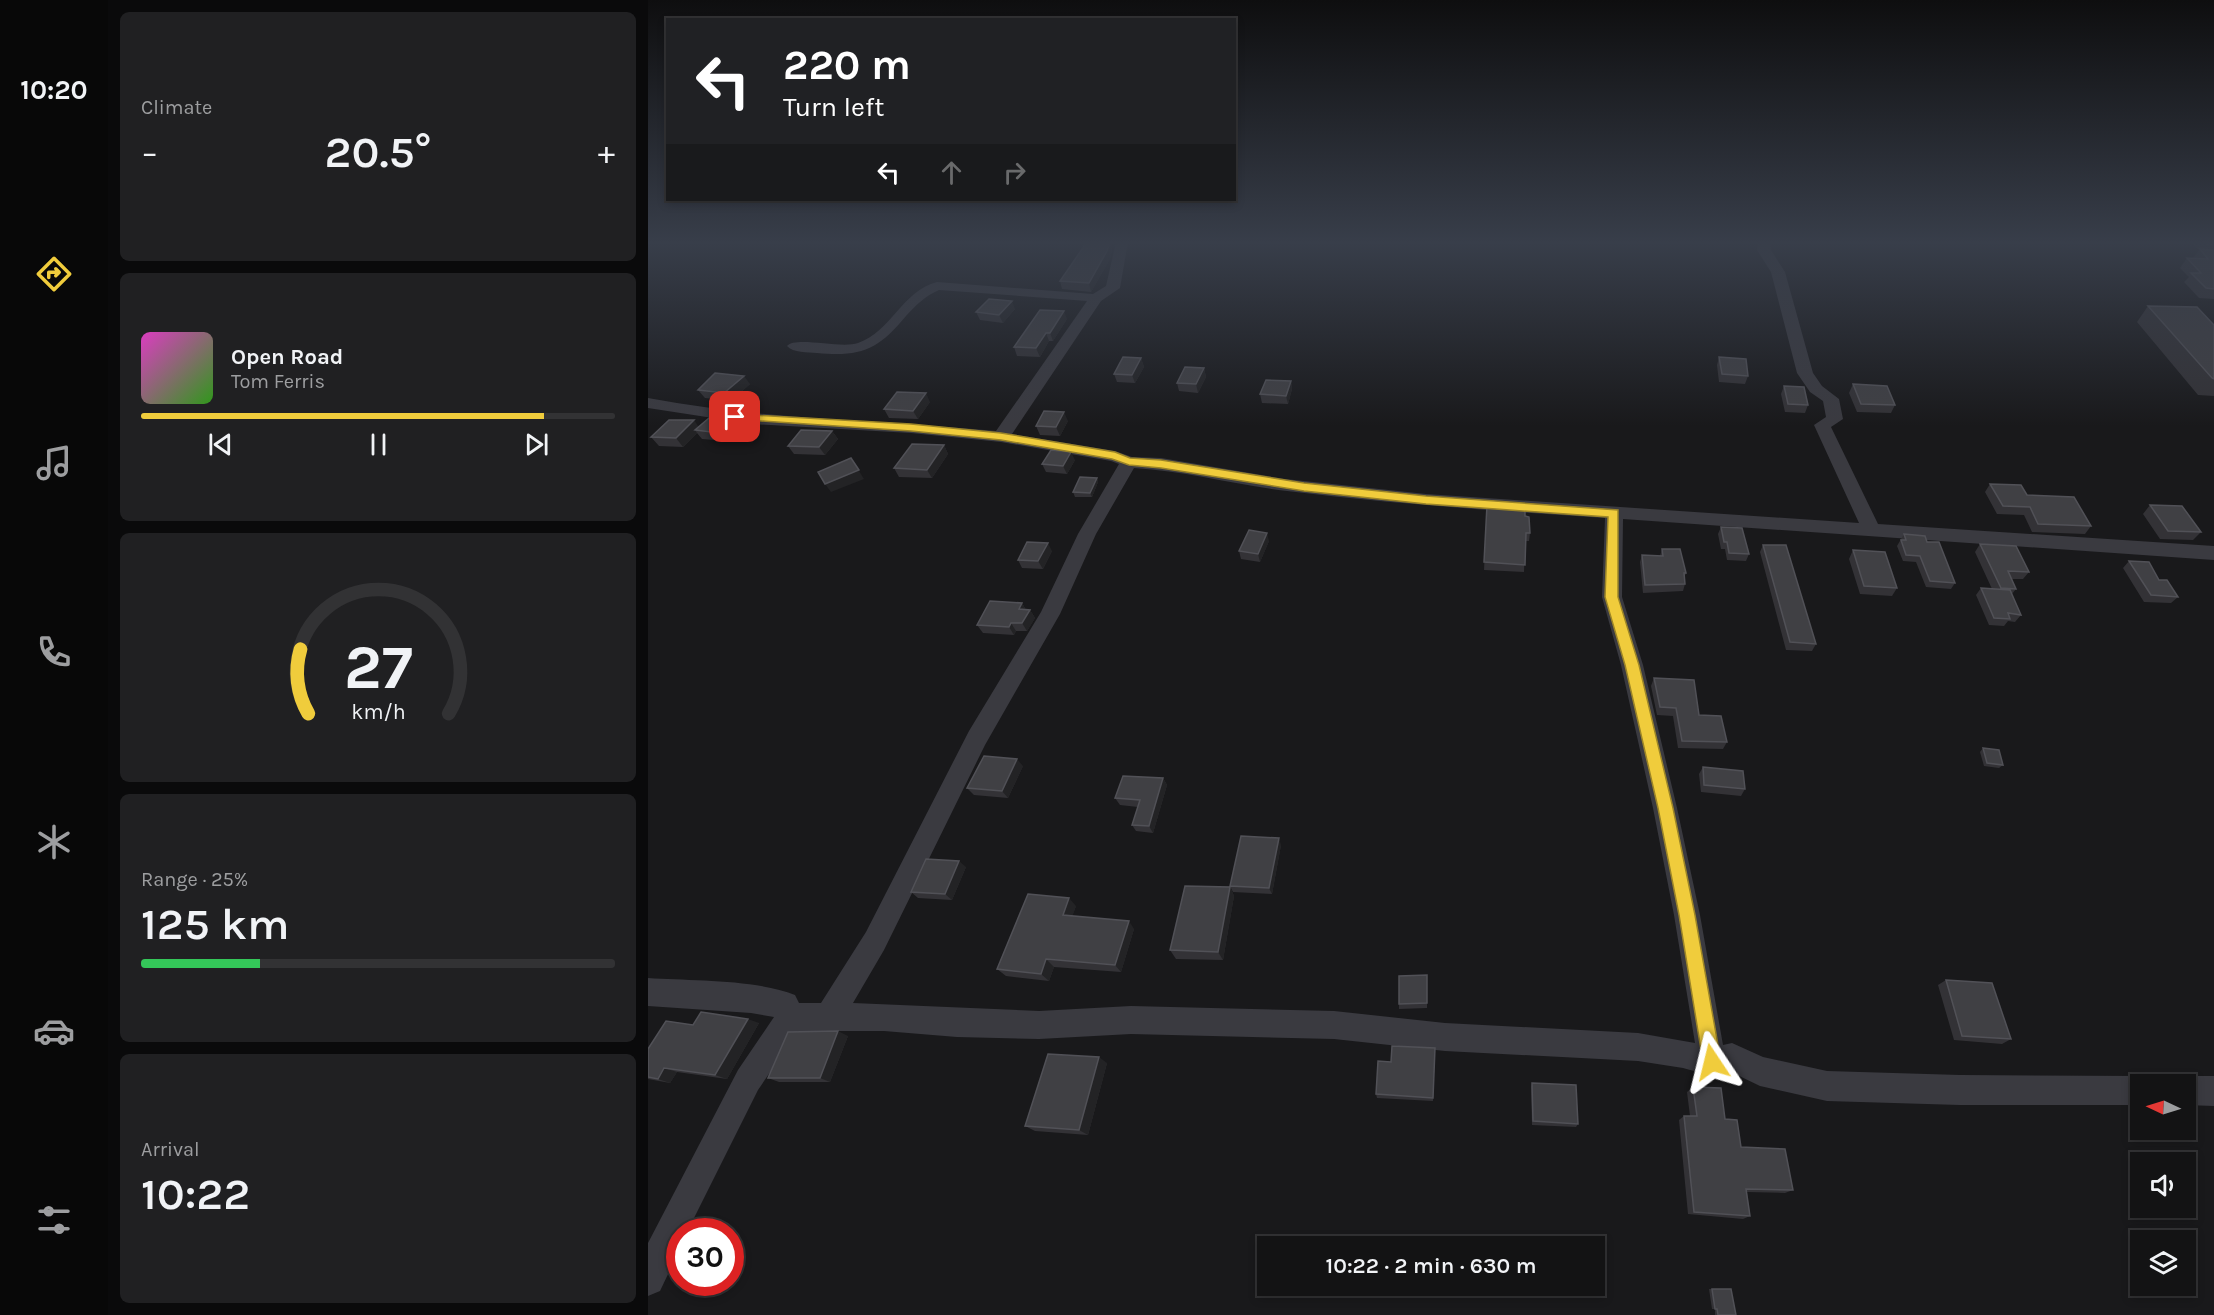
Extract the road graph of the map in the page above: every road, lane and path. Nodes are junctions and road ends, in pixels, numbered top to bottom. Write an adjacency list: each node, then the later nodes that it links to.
1 (911, 303): 4 (street)
2 (1092, 303): 6 (street)
3 (1787, 303): 9 (street)
4 (794, 346)
5 (648, 403): 6 (street)
6 (1001, 437): 7 (street)
7 (1129, 462): 8 (street); 13 (street)
8 (1614, 513): 9 (street); 14 (street)
9 (1872, 531): 10 (street)
10 (2214, 553)
11 (648, 992): 12 (street)
12 (791, 1017): 13 (street); 18 (street)
13 (829, 1017): 14 (street)
14 (1712, 1062): 15 (street)
15 (2130, 1091)
16 (2196, 1091): 17 (street)
17 (2214, 1091)
18 (648, 1279)

